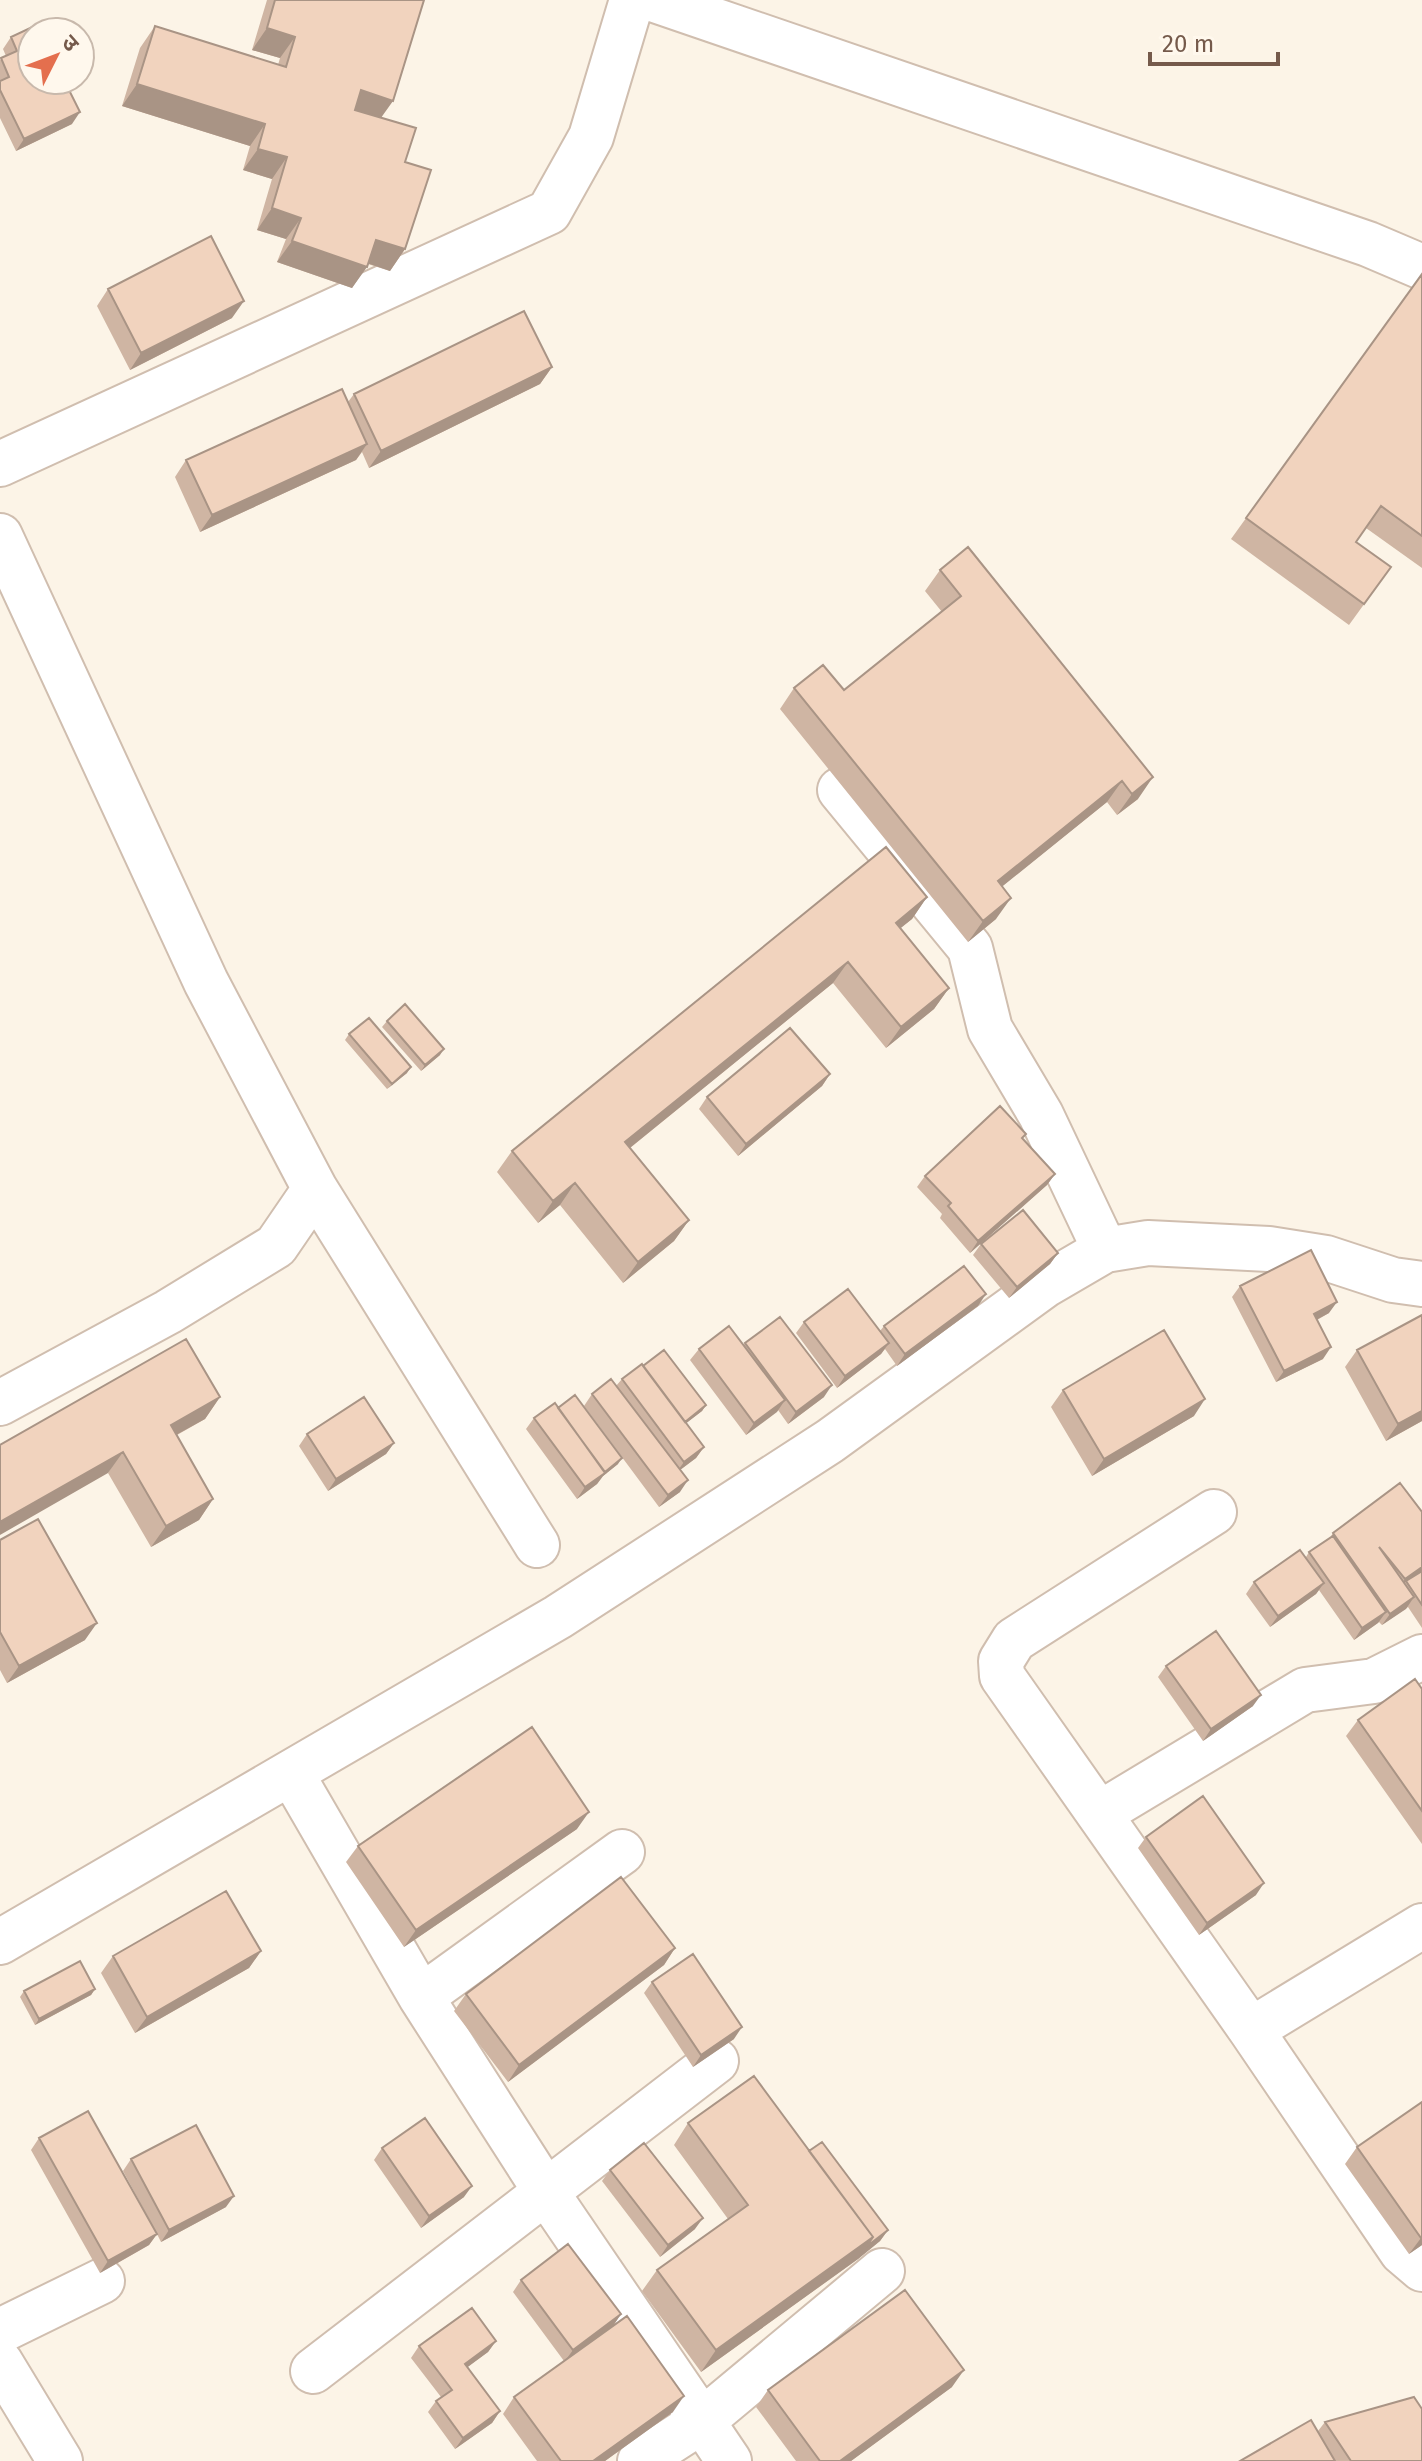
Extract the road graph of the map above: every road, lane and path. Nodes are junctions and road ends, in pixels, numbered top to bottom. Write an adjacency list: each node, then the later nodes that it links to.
1 (632, 0): 4 (street)
2 (655, 0): 3 (street)
3 (1422, 267)
4 (0, 464)
5 (0, 536): 7 (street)
6 (840, 790): 8 (street)
7 (315, 1189): 10 (street); 12 (street)
8 (1105, 1250): 9 (street); 14 (street)
9 (1422, 1284)
10 (0, 1403)
11 (1214, 1512): 15 (street)
12 (537, 1545)
13 (1422, 1657): 15 (street)
14 (291, 1773): 18 (street); 19 (street)
15 (1099, 1814): 20 (street)
16 (622, 1852): 19 (street)
17 (1422, 1926): 20 (street)
18 (0, 1942)
19 (421, 1997): 22 (street)
20 (1251, 2030): 23 (street)
21 (716, 2061): 22 (street)
22 (546, 2192): 28 (street); 29 (street)
23 (1422, 2269)
24 (882, 2271): 29 (street)
25 (102, 2281): 26 (street)
26 (0, 2331)
27 (0, 2362): 30 (street)
28 (313, 2371)
29 (702, 2421): 31 (street); 32 (street)
30 (60, 2461)
31 (640, 2461)
32 (729, 2461)

